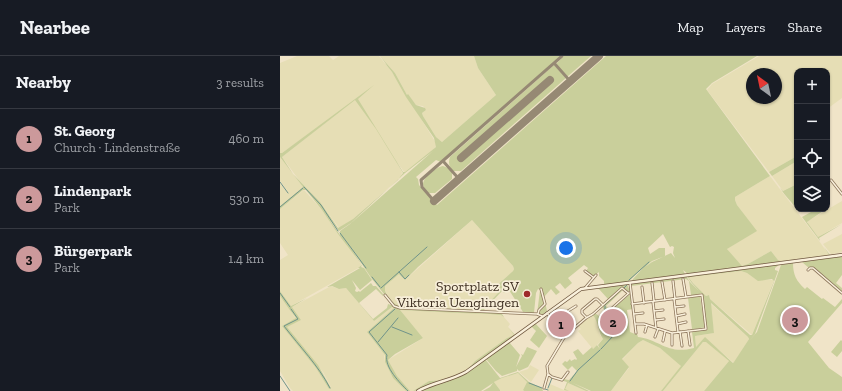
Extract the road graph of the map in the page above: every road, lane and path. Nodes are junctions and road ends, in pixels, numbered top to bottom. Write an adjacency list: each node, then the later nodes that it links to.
1 (832, 180): 2 (street)
2 (842, 194)
3 (842, 255): 10 (main road)
4 (808, 270): 18 (street)
5 (586, 271): 7 (street)
6 (596, 275): 7 (street)
7 (593, 277): 14 (street)
8 (673, 280): 21 (street)
9 (683, 280): 20 (street)
10 (630, 282): 14 (main road); 17 (street)
11 (662, 282): 22 (street)
12 (652, 283): 23 (street)
13 (642, 287): 24 (street)
14 (585, 288): 33 (main road)
15 (541, 289): 35 (street)
16 (628, 293): 17 (street); 26 (street); 30 (street)
17 (631, 293): 25 (street)
18 (842, 293)
19 (385, 295): 35 (street)
20 (687, 297): 21 (street); 49 (street)
21 (674, 299): 22 (street); 29 (street)
22 (665, 300): 23 (street)
23 (654, 301): 24 (street); 32 (street)
24 (644, 303): 25 (street)
25 (632, 304): 36 (street)
26 (603, 305): 40 (street); 40 (street)
27 (576, 306): 44 (street)
28 (684, 306): 29 (street)
29 (675, 307): 39 (street)
30 (611, 309)
31 (663, 310): 32 (street)
32 (654, 311): 42 (street)
33 (547, 313): 38 (main road); 44 (street)
34 (643, 313): 36 (street)
35 (538, 314): 38 (street)
36 (634, 314): 45 (street)
37 (685, 314): 39 (street)
38 (542, 316): 64 (main road)
39 (676, 316): 46 (street)
40 (586, 318): 55 (street)
41 (664, 319): 42 (street)
42 (656, 320): 48 (street)
43 (686, 322): 46 (street)
44 (555, 323): 55 (street)
45 (635, 324): 47 (street); 53 (street)
46 (677, 324): 52 (street)
47 (647, 325): 48 (street); 50 (street)
48 (657, 328): 51 (street); 56 (street)
49 (688, 331): 52 (street); 59 (street)
50 (645, 332)
51 (665, 332): 54 (street); 57 (street)
52 (679, 332): 54 (street); 60 (street)
53 (636, 333)
54 (672, 333): 58 (street)
55 (566, 336): 62 (street)
56 (655, 337)
57 (663, 341)
58 (672, 345)
59 (690, 345)
60 (682, 346)
61 (568, 372): 62 (street)
62 (548, 374): 63 (street)
63 (544, 388)
64 (418, 391)

